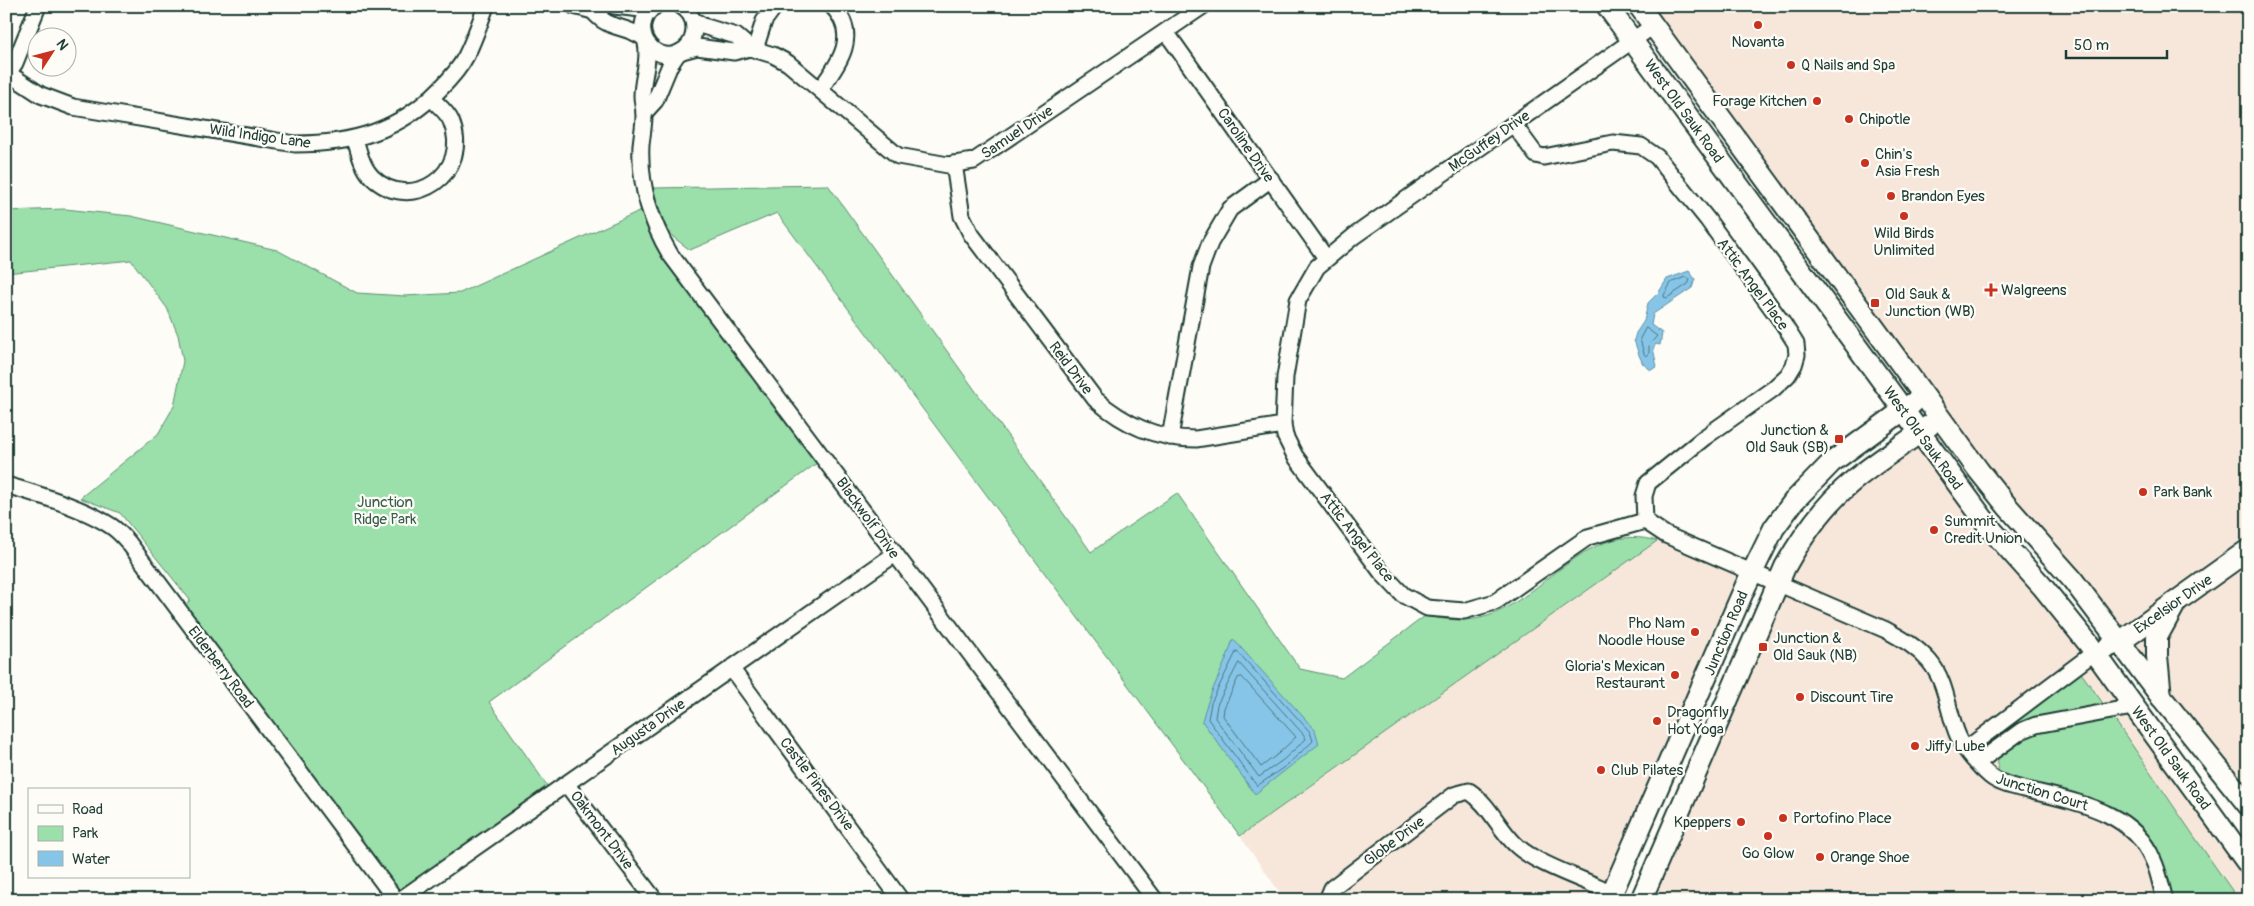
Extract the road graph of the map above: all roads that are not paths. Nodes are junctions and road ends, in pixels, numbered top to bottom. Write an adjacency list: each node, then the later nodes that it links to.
1 (38, 6): 19 (street)
2 (486, 6): 21 (street, Wild Indigo Lane)
3 (574, 6): 11 (street)
4 (614, 6): 10 (street)
5 (775, 6): 17 (street)
6 (832, 6): 20 (street)
7 (1203, 6): 14 (street, Samuel Drive)
8 (1607, 6): 16 (street, West Old Sauk Road)
9 (1639, 6): 13 (street, West Old Sauk Road)
10 (652, 8): 15 (street, Blackwolf Drive)
11 (599, 9): 15 (street)
12 (688, 12): 17 (street, Samuel Drive); 18 (street)
13 (1653, 26): 16 (street, McGuffey Drive); 28 (street, West Old Sauk Road)
14 (1166, 32): 25 (street, Samuel Drive); 26 (street, Caroline Drive)
15 (645, 40): 18 (street, Samuel Drive); 22 (street, Blackwolf Drive)
16 (1633, 41): 23 (street, McGuffey Drive); 29 (street, West Old Sauk Road)
17 (752, 49): 18 (street, Samuel Drive); 20 (street, Samuel Drive)
18 (680, 52): 22 (street)
19 (8, 75): 24 (street, Wild Indigo Lane)
20 (820, 89): 25 (street, Samuel Drive)
21 (431, 98): 24 (street, Wild Indigo Lane); 24 (street)
22 (644, 113): 37 (street, Blackwolf Drive)
23 (1514, 125): 27 (street, McGuffey Drive); 35 (street, Attic Angel Place)
24 (355, 139)
25 (954, 164): 33 (street, Reid Drive)
26 (1271, 179): 27 (street, Caroline Drive); 33 (street)
27 (1326, 258): 31 (street, Attic Angel Place)
28 (1924, 396): 29 (street, Junction Road); 30 (street, West Old Sauk Road)
29 (1902, 410): 32 (street, West Old Sauk Road); 38 (street, Junction Road)
30 (1940, 418): 32 (street, Junction Road); 41 (street, West Old Sauk Road)
31 (1283, 425): 33 (street, Reid Drive); 35 (street, Attic Angel Place)
32 (1920, 433): 39 (street, Junction Road); 42 (street, West Old Sauk Road)
33 (1170, 437)
34 (6, 485): 52 (street, Elderberry Road)
35 (1645, 521): 38 (street)
36 (2248, 550): 40 (street, Excelsior Drive)
37 (895, 554): 43 (street, Augusta Drive); 56 (street, Blackwolf Drive)
38 (1752, 572): 39 (street, Junction Court); 51 (street, Junction Road)
39 (1778, 583): 46 (street, Junction Court); 58 (street, Junction Road)
40 (2176, 602): 41 (street, Excelsior Drive); 44 (street)
41 (2121, 641): 42 (street, Excelsior Drive); 44 (street, West Old Sauk Road)
42 (2095, 652): 45 (street, West Old Sauk Road); 46 (street)
43 (731, 668): 48 (street, Augusta Drive); 55 (street, Castle Pines Drive)
44 (2162, 698): 49 (street, West Old Sauk Road)
45 (2132, 706): 47 (street); 50 (street, West Old Sauk Road)
46 (1966, 749): 47 (street, Junction Court)
47 (1978, 763): 59 (street, Junction Court)
48 (567, 784): 53 (street, Augusta Drive); 54 (street, Oakmont Drive)
49 (2248, 805)
50 (2248, 864)
51 (1611, 896): 57 (street, Globe Drive)
52 (396, 900)
53 (400, 900)
54 (655, 900)
55 (901, 900)
56 (1155, 900)
57 (1327, 900)
58 (1642, 900)
59 (2165, 900)

